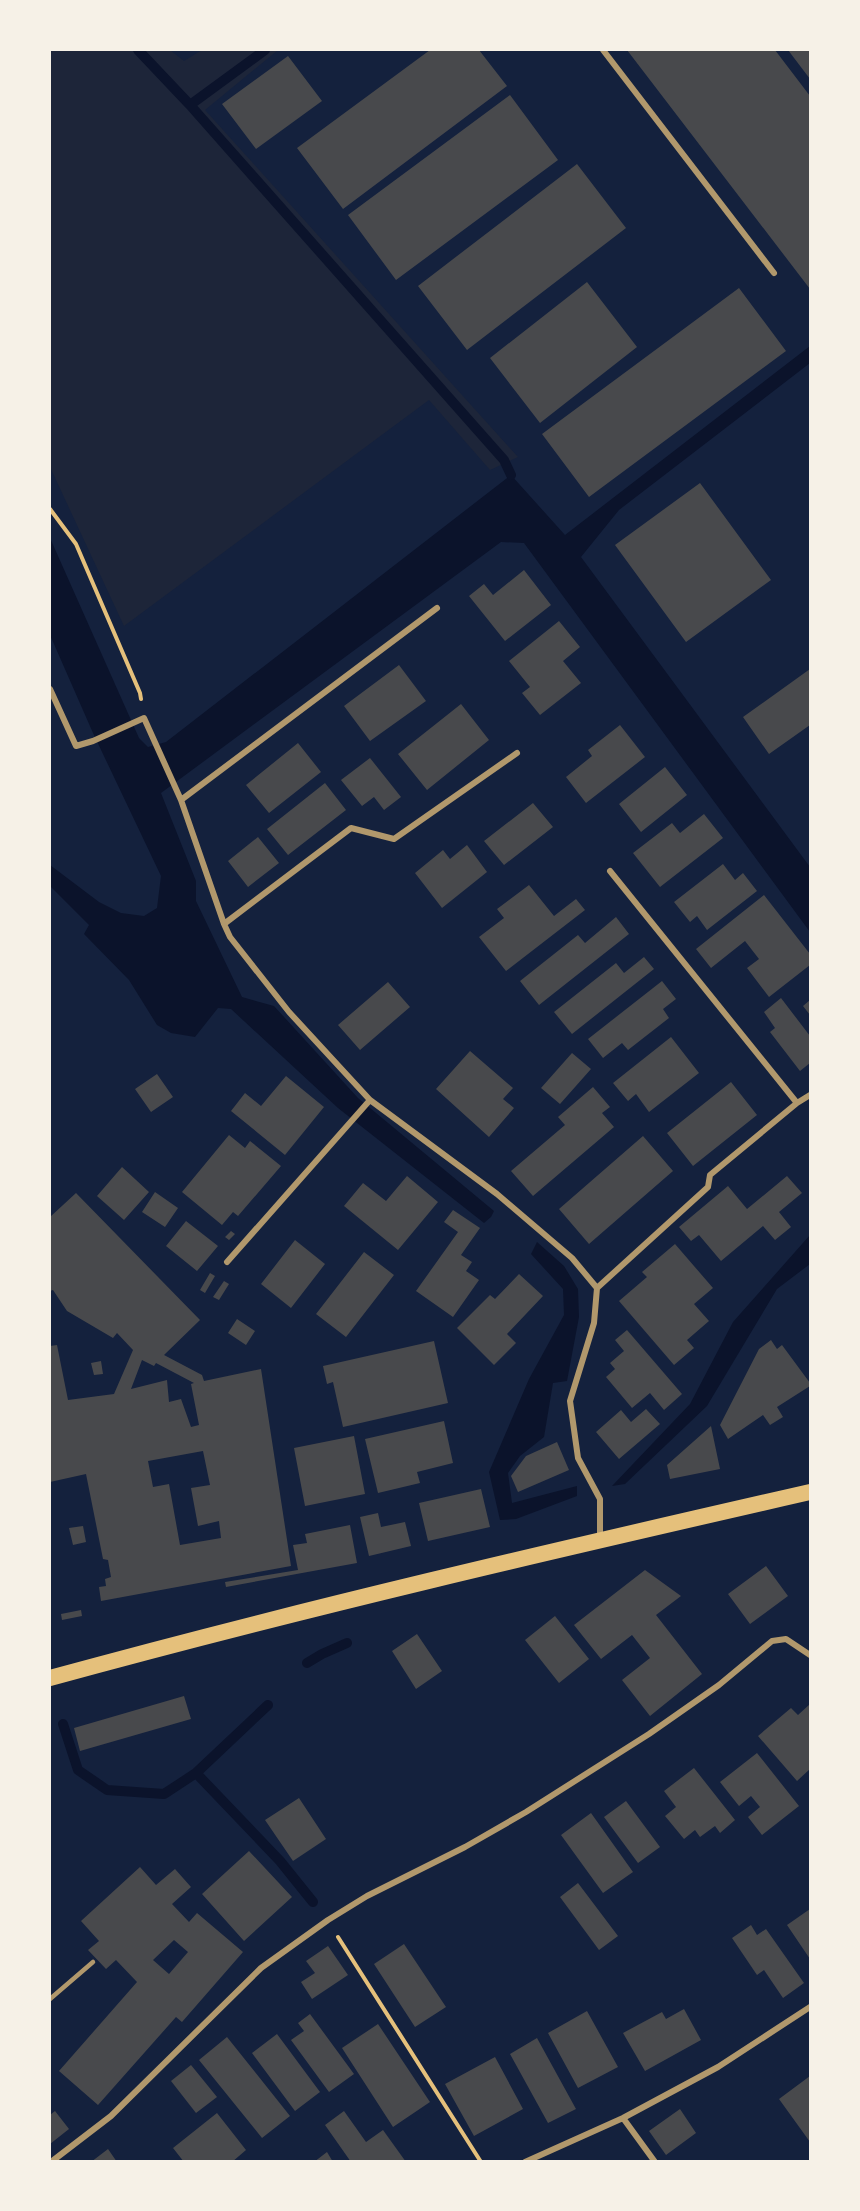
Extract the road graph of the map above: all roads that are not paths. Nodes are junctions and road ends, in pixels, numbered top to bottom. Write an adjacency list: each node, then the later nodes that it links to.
1 (603, 50): 2 (street)
2 (774, 273)
3 (437, 608): 6 (street)
4 (50, 689): 6 (street)
5 (517, 753): 8 (street)
6 (180, 800): 8 (street)
7 (610, 871): 11 (street)
8 (224, 924): 10 (street)
9 (810, 1095): 11 (street)
10 (370, 1100): 12 (street); 13 (street)
11 (797, 1103): 13 (street)
12 (227, 1262)
13 (597, 1288): 15 (street)
14 (810, 1492): 15 (highway)
15 (600, 1540): 17 (highway)
16 (810, 1655): 22 (street)
17 (50, 1678)
18 (93, 1962): 19 (lane)
19 (50, 1999)
20 (810, 2007): 21 (street)
21 (623, 2118): 23 (street); 24 (street)
22 (51, 2162)
23 (525, 2162)
24 (655, 2162)

